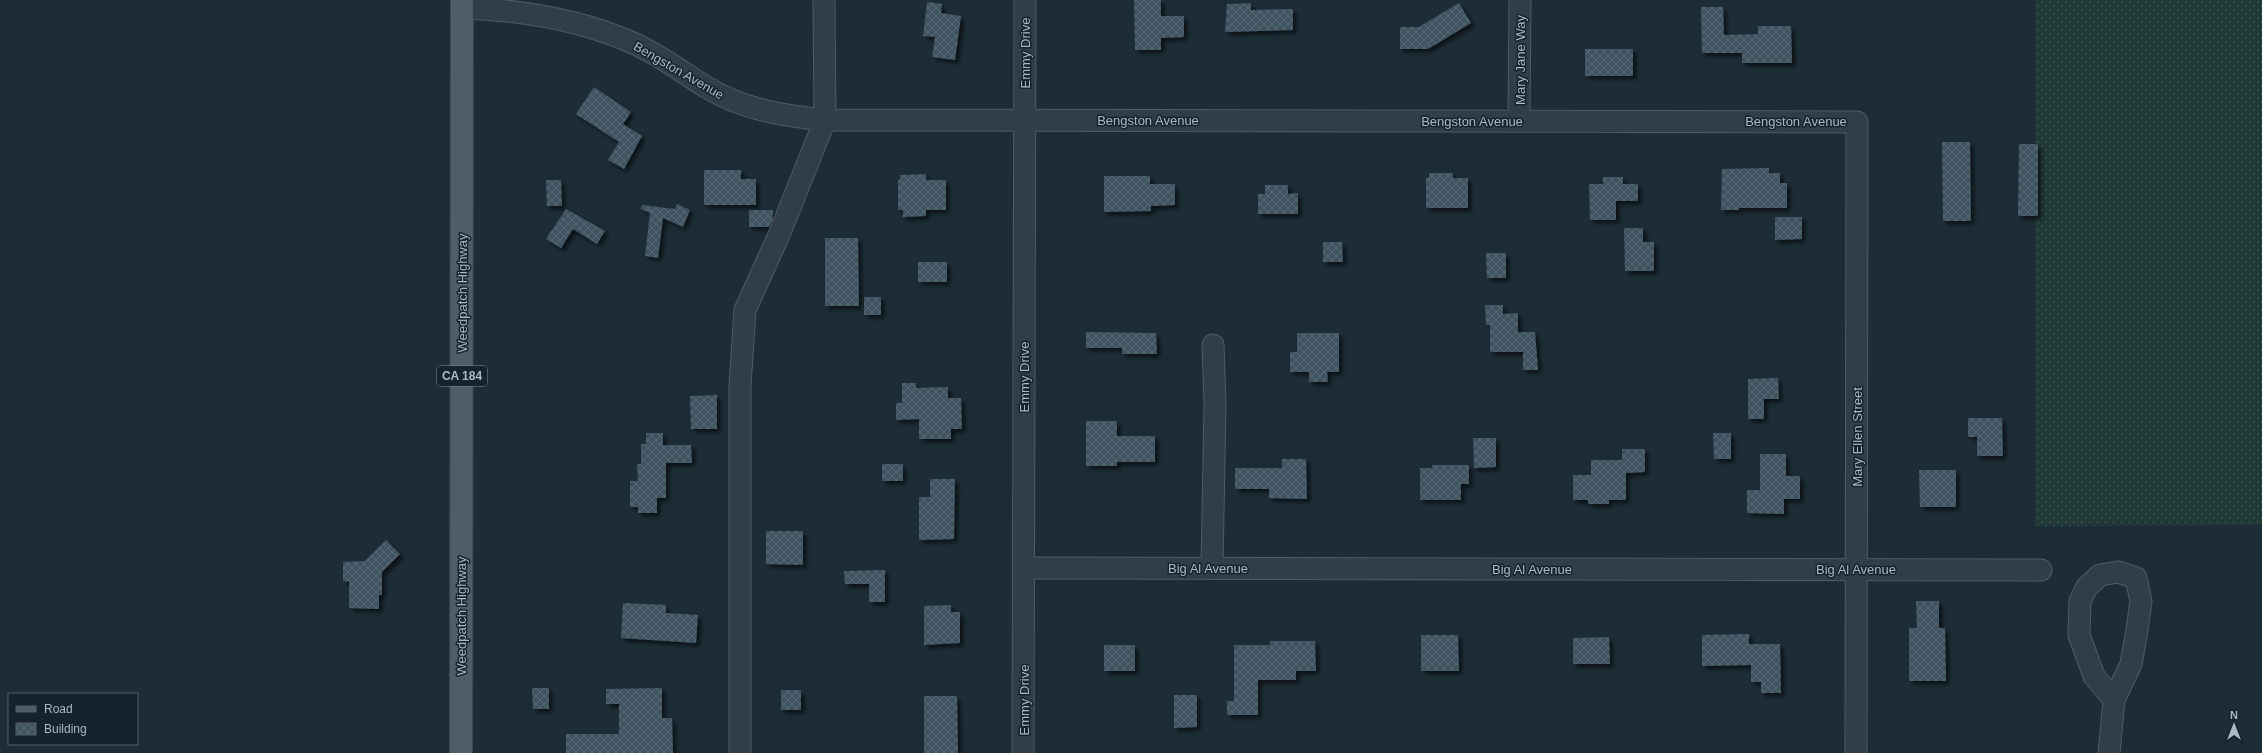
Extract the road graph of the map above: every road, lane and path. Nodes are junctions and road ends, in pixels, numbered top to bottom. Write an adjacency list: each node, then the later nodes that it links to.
1 (824, 0): 5 (street)
2 (1025, 0): 6 (street, Emmy Drive)
3 (1520, 0): 7 (street, Mary Jane Way)
4 (462, 4): 5 (street, Bengston Avenue); 15 (main road, Weedpatch Highway / CA 184)
5 (825, 120): 6 (street, Bengston Avenue); 16 (street)
6 (1024, 120): 7 (street, Bengston Avenue); 10 (street, Emmy Drive)
7 (1519, 121): 8 (street, Bengston Avenue)
8 (1857, 122): 12 (street, Mary Ellen Street)
9 (1213, 345): 11 (street)
10 (1024, 568): 11 (street, Big Al Avenue); 17 (street, Emmy Drive)
11 (1212, 568): 12 (street, Big Al Avenue)
12 (1856, 569): 13 (street, Big Al Avenue); 18 (street, Mary Ellen Street)
13 (2041, 570)
14 (2114, 700): 14 (street); 19 (street)
15 (461, 753)
16 (740, 753)
17 (1024, 753)
18 (1856, 753)
19 (2109, 753)

